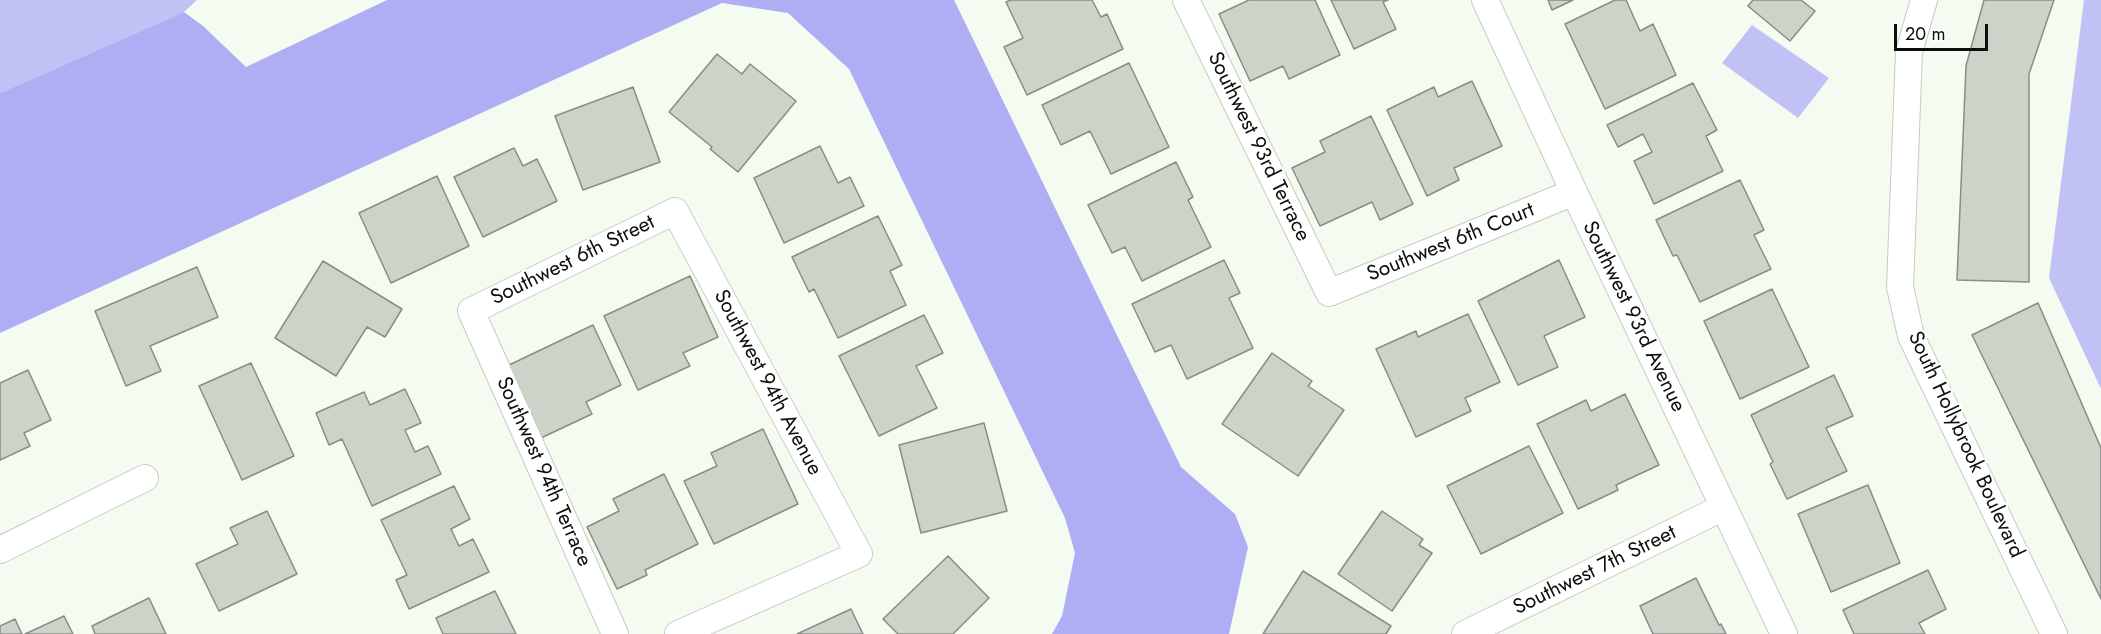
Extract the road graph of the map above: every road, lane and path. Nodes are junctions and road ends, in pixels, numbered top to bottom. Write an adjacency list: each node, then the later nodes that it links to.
1 (1186, 0): 6 (street, Southwest 93rd Terrace)
2 (1485, 0): 4 (street, Southwest 93rd Avenue)
3 (1924, 0): 15 (street, South Hollybrook Boulevard)
4 (1574, 192): 6 (street, Southwest 6th Court); 9 (street, Southwest 93rd Avenue)
5 (675, 211): 7 (street, Southwest 6th Street); 12 (street, Southwest 94th Avenue)
6 (1329, 293)
7 (471, 311): 11 (street, Southwest 94th Terrace)
8 (144, 478): 10 (street)
9 (1725, 507): 13 (street, Southwest 7th Street); 14 (street, Southwest 93rd Avenue)
10 (0, 550)
11 (615, 634)
12 (678, 634)
13 (1465, 634)
14 (1784, 634)
15 (2054, 634)

